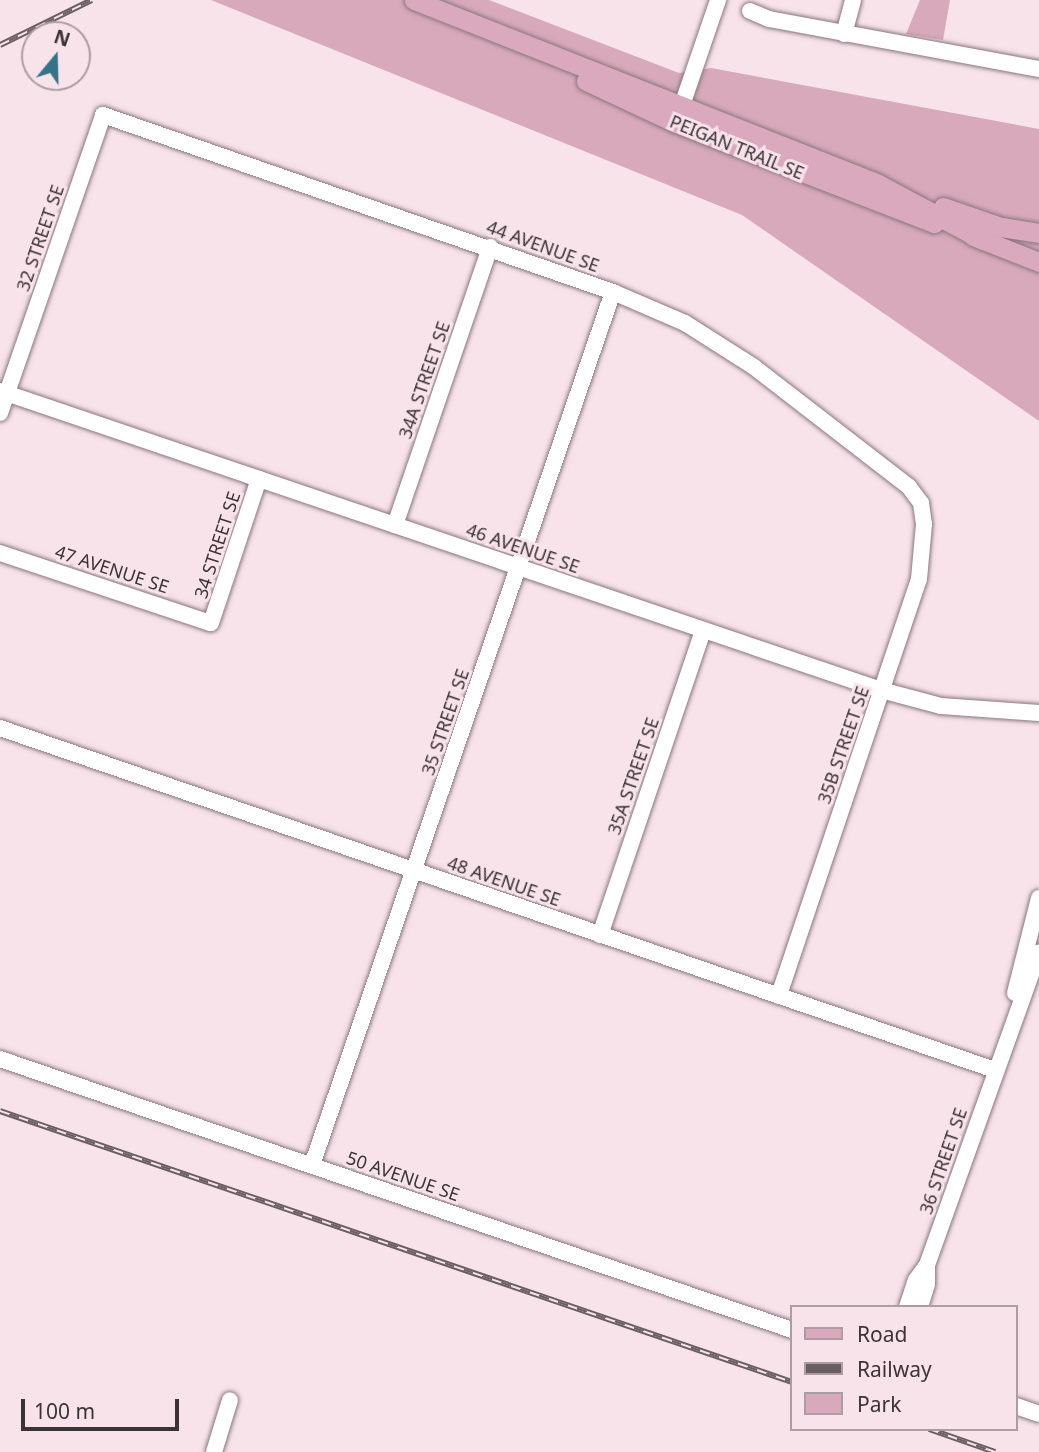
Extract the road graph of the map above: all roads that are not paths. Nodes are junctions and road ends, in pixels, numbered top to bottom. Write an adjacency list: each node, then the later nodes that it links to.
1 (414, 0): 7 (main road, PEIGAN TRAIL SE)
2 (718, 0): 7 (street)
3 (853, 0): 5 (street)
4 (750, 11): 5 (street)
5 (844, 34): 6 (street)
6 (1039, 69)
7 (679, 114): 9 (main road, PEIGAN TRAIL SE); 11 (main road, PEIGAN TRAIL SE)
8 (103, 115): 12 (street, 44 AVENUE SE); 15 (street, 32 STREET SE)
9 (878, 184): 10 (main road); 11 (main road, PEIGAN TRAIL SE)
10 (1039, 233)
11 (983, 240): 13 (main road, PEIGAN TRAIL SE)
12 (490, 247): 14 (street, 44 AVENUE SE); 19 (street, 34A STREET SE)
13 (1036, 261)
14 (613, 292): 18 (street, 44 AVENUE SE); 21 (street, 35 STREET SE)
15 (3, 392): 16 (street, 32 STREET SE); 17 (street, 46 AVENUE SE)
16 (0, 413)
17 (260, 479): 19 (street, 46 AVENUE SE); 22 (street, 34 STREET SE)
18 (922, 503): 24 (street, 35B STREET SE)
19 (395, 525): 21 (street, 46 AVENUE SE)
20 (0, 553): 22 (street, 47 AVENUE SE)
21 (519, 567): 23 (street, 46 AVENUE SE); 29 (street, 35 STREET SE)
22 (211, 623)
23 (703, 630): 24 (street, 46 AVENUE SE); 31 (street, 35A STREET SE)
24 (881, 690): 25 (street, 46 AVENUE SE); 33 (street, 35B STREET SE)
25 (1018, 712): 26 (street, 46 AVENUE SE); 27 (street)
26 (1039, 713)
27 (1039, 722)
28 (0, 728): 29 (street, 48 AVENUE SE)
29 (413, 870): 31 (street, 48 AVENUE SE); 36 (street, 35 STREET SE)
30 (1039, 898): 35 (street, 36 STREET SE)
31 (600, 934): 33 (street, 48 AVENUE SE)
32 (1039, 952): 35 (street, 36 STREET SE)
33 (779, 996): 35 (street, 48 AVENUE SE)
34 (0, 1059): 36 (street, 50 AVENUE SE)
35 (995, 1070): 37 (street, 36 STREET SE)
36 (312, 1165): 40 (street, 50 AVENUE SE)
37 (927, 1265): 38 (street, 36 STREET SE); 39 (street, 36 STREET SE)
38 (908, 1305)
39 (921, 1305)
40 (790, 1329)
41 (230, 1400): 44 (street)
42 (1018, 1407): 43 (street)
43 (1039, 1414)
44 (214, 1452)

